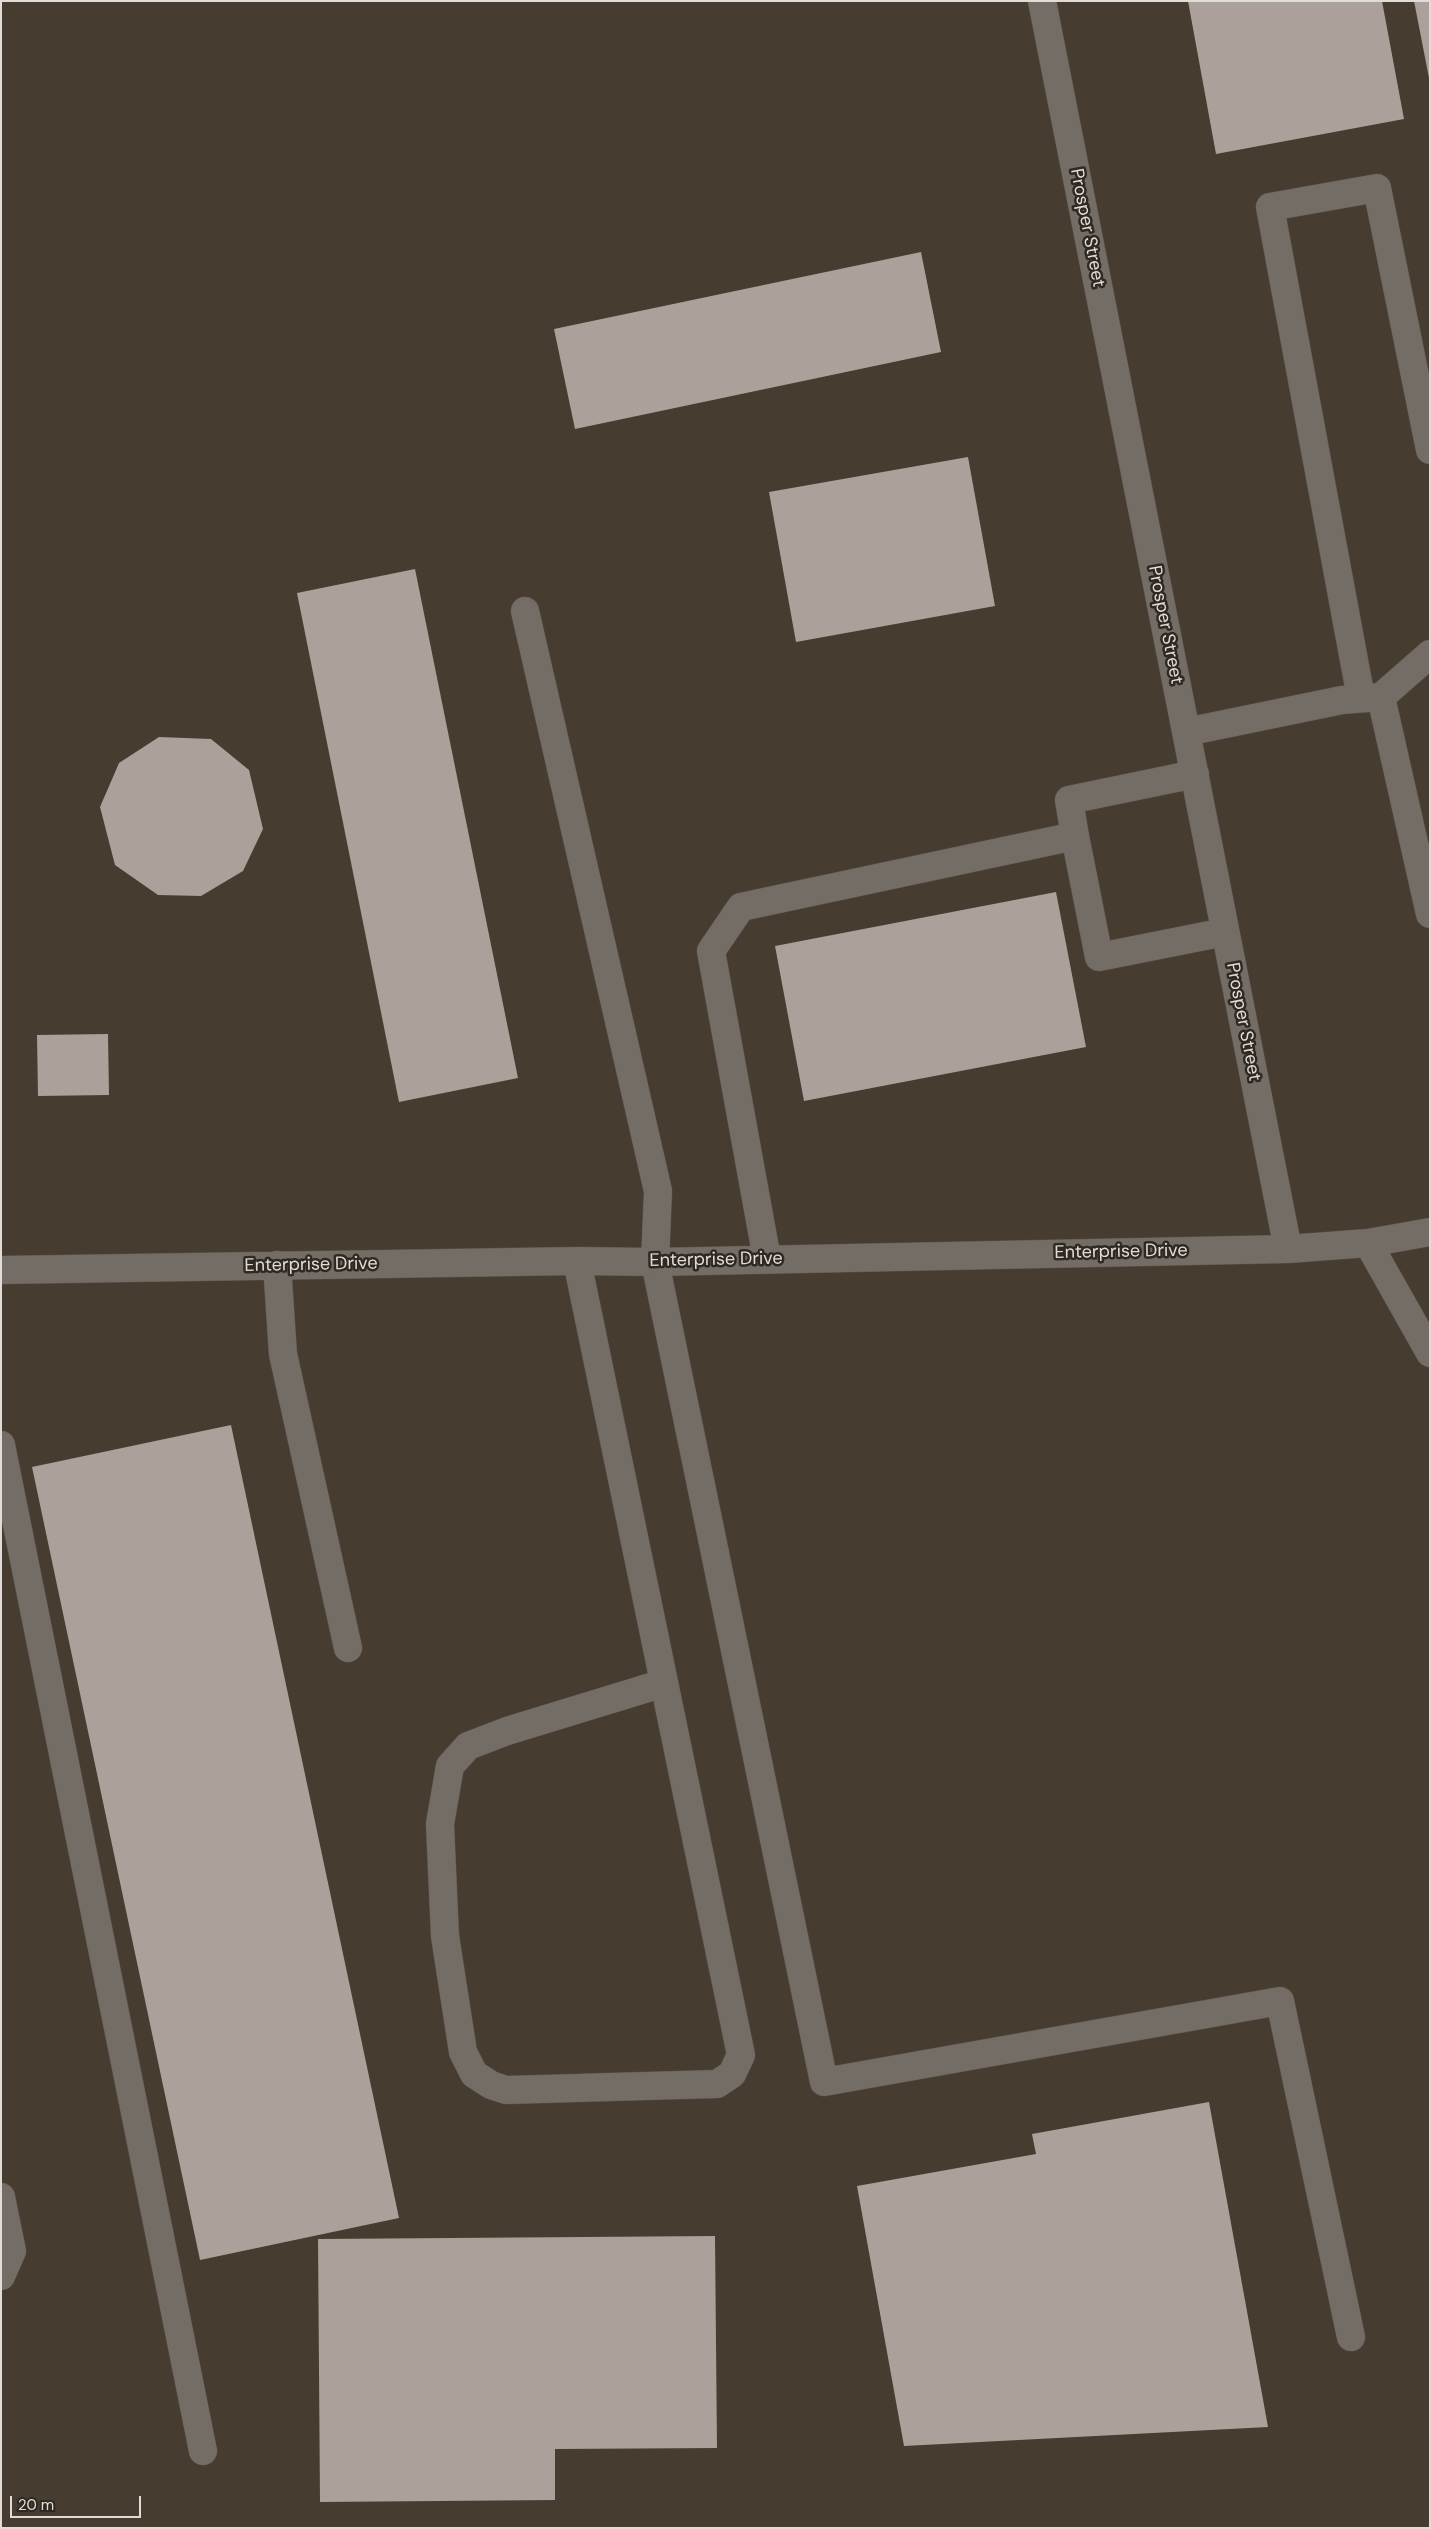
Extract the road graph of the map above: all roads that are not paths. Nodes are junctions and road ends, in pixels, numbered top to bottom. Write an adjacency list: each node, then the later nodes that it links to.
1 (1042, 1): 6 (street, Prosper Street)
2 (1430, 450): 5 (street)
3 (525, 611): 17 (street)
4 (1430, 654): 5 (street)
5 (1371, 698): 6 (street); 8 (street)
6 (1186, 732): 7 (street, Prosper Street)
7 (1195, 774): 9 (street); 11 (street, Prosper Street)
8 (1418, 805): 10 (street)
9 (1075, 836): 11 (street); 15 (street)
10 (1430, 914)
11 (1225, 932): 14 (street, Prosper Street)
12 (1430, 1232): 13 (street, Enterprise Drive)
13 (1368, 1243): 14 (street, Enterprise Drive); 20 (street)
14 (1288, 1248): 15 (street, Enterprise Drive)
15 (767, 1259): 17 (street, Enterprise Drive)
16 (577, 1260): 17 (street, Enterprise Drive); 18 (street, Enterprise Drive); 23 (street)
17 (655, 1262): 26 (street)
18 (277, 1265): 19 (street, Enterprise Drive); 22 (street)
19 (1, 1270)
20 (1430, 1353)
21 (1, 1445): 27 (street)
22 (348, 1648)
23 (664, 1683): 23 (street)
24 (1, 2197): 25 (street)
25 (1, 2276)
26 (1352, 2337)
27 (203, 2451)

